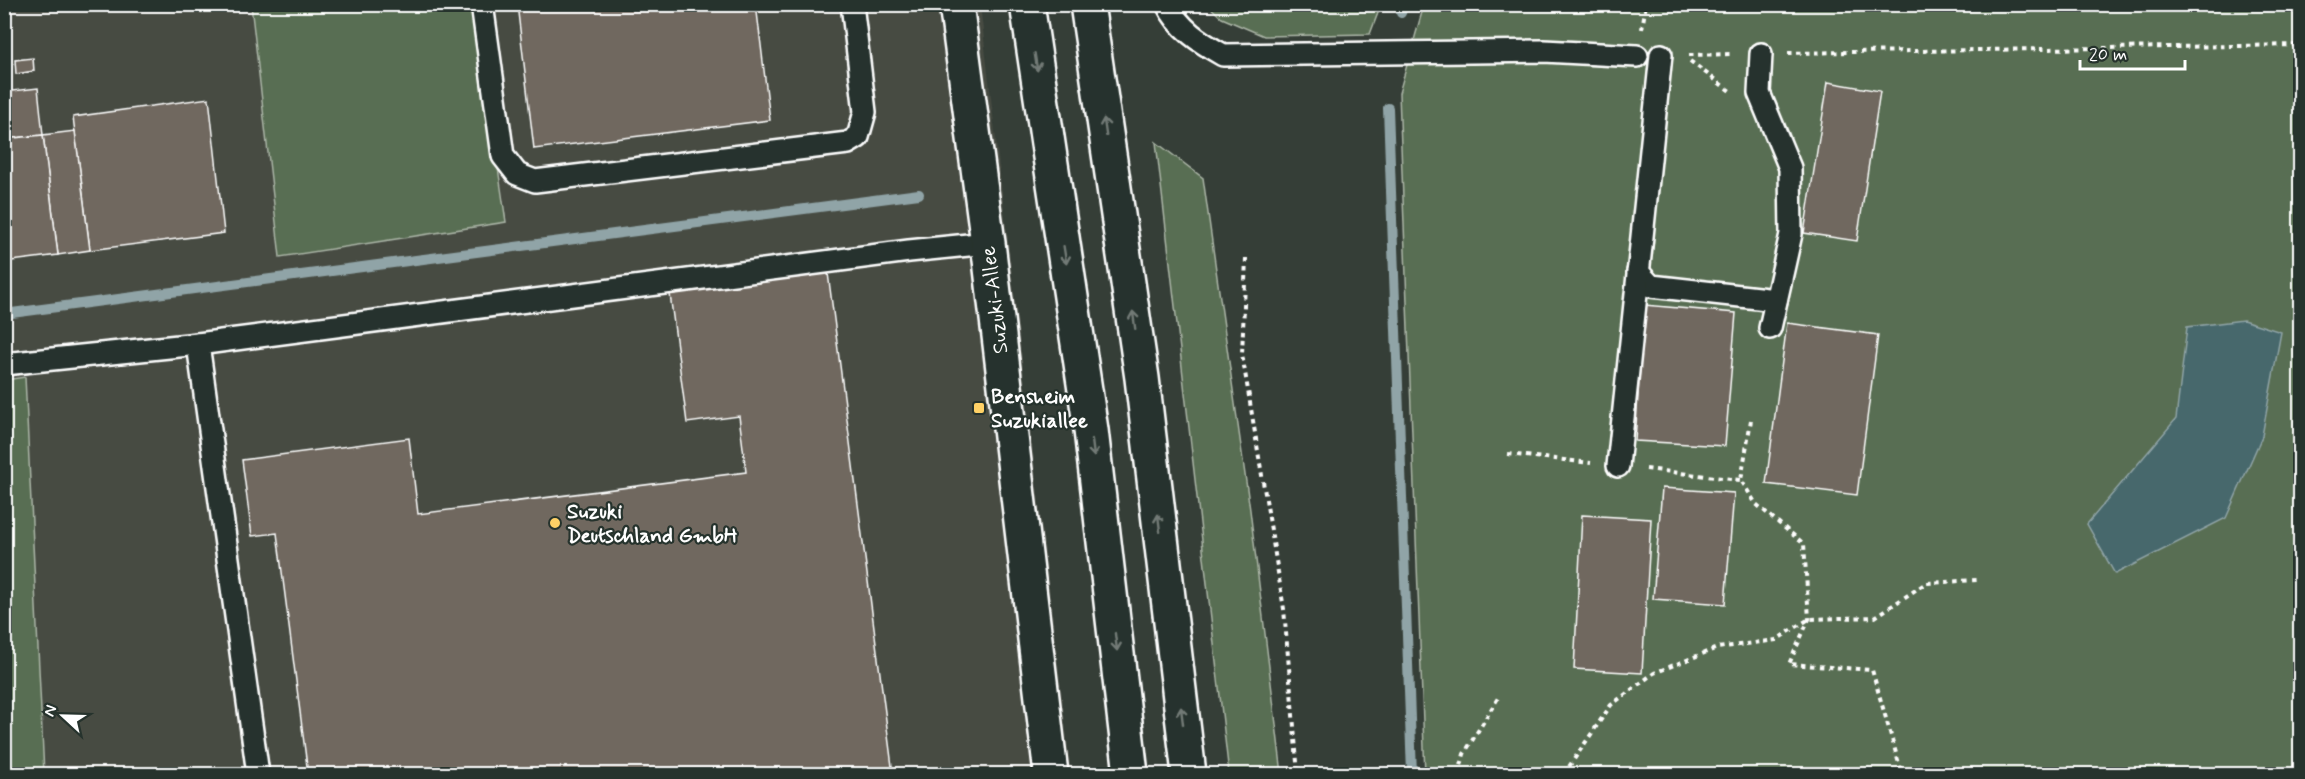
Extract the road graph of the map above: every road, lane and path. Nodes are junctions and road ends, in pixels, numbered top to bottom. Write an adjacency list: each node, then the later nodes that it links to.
1 (482, 4): 2 (lane)
2 (852, 4)
3 (956, 4): 12 (main road, Suzuki-Allee)
4 (1027, 4): 26 (main road, one-way to 26)
5 (1087, 4): 27 (main road, one-way to 5)
6 (1167, 4): 10 (lane)
7 (2301, 45): 8 (path)
8 (1761, 54): 9 (path); 11 (lane)
9 (1671, 55): 11 (path); 14 (lane)
10 (1637, 56)
11 (1770, 118): 15 (lane)
12 (988, 243): 17 (lane); 25 (main road, Suzuki-Allee)
13 (1246, 258): 28 (path)
14 (1638, 272): 15 (lane); 20 (lane)
15 (1776, 300): 16 (lane)
16 (1770, 328)
17 (198, 344): 18 (lane); 24 (lane)
18 (4, 364)
19 (1751, 420): 22 (path)
20 (1618, 466)
21 (1978, 580): 22 (path)
22 (1809, 619): 30 (path); 31 (path)
23 (1498, 698): 29 (path)
24 (258, 774)
25 (1051, 774)
26 (1131, 774)
27 (1189, 774)
28 (1298, 774)
29 (1459, 774)
30 (1564, 774)
31 (1902, 774)

